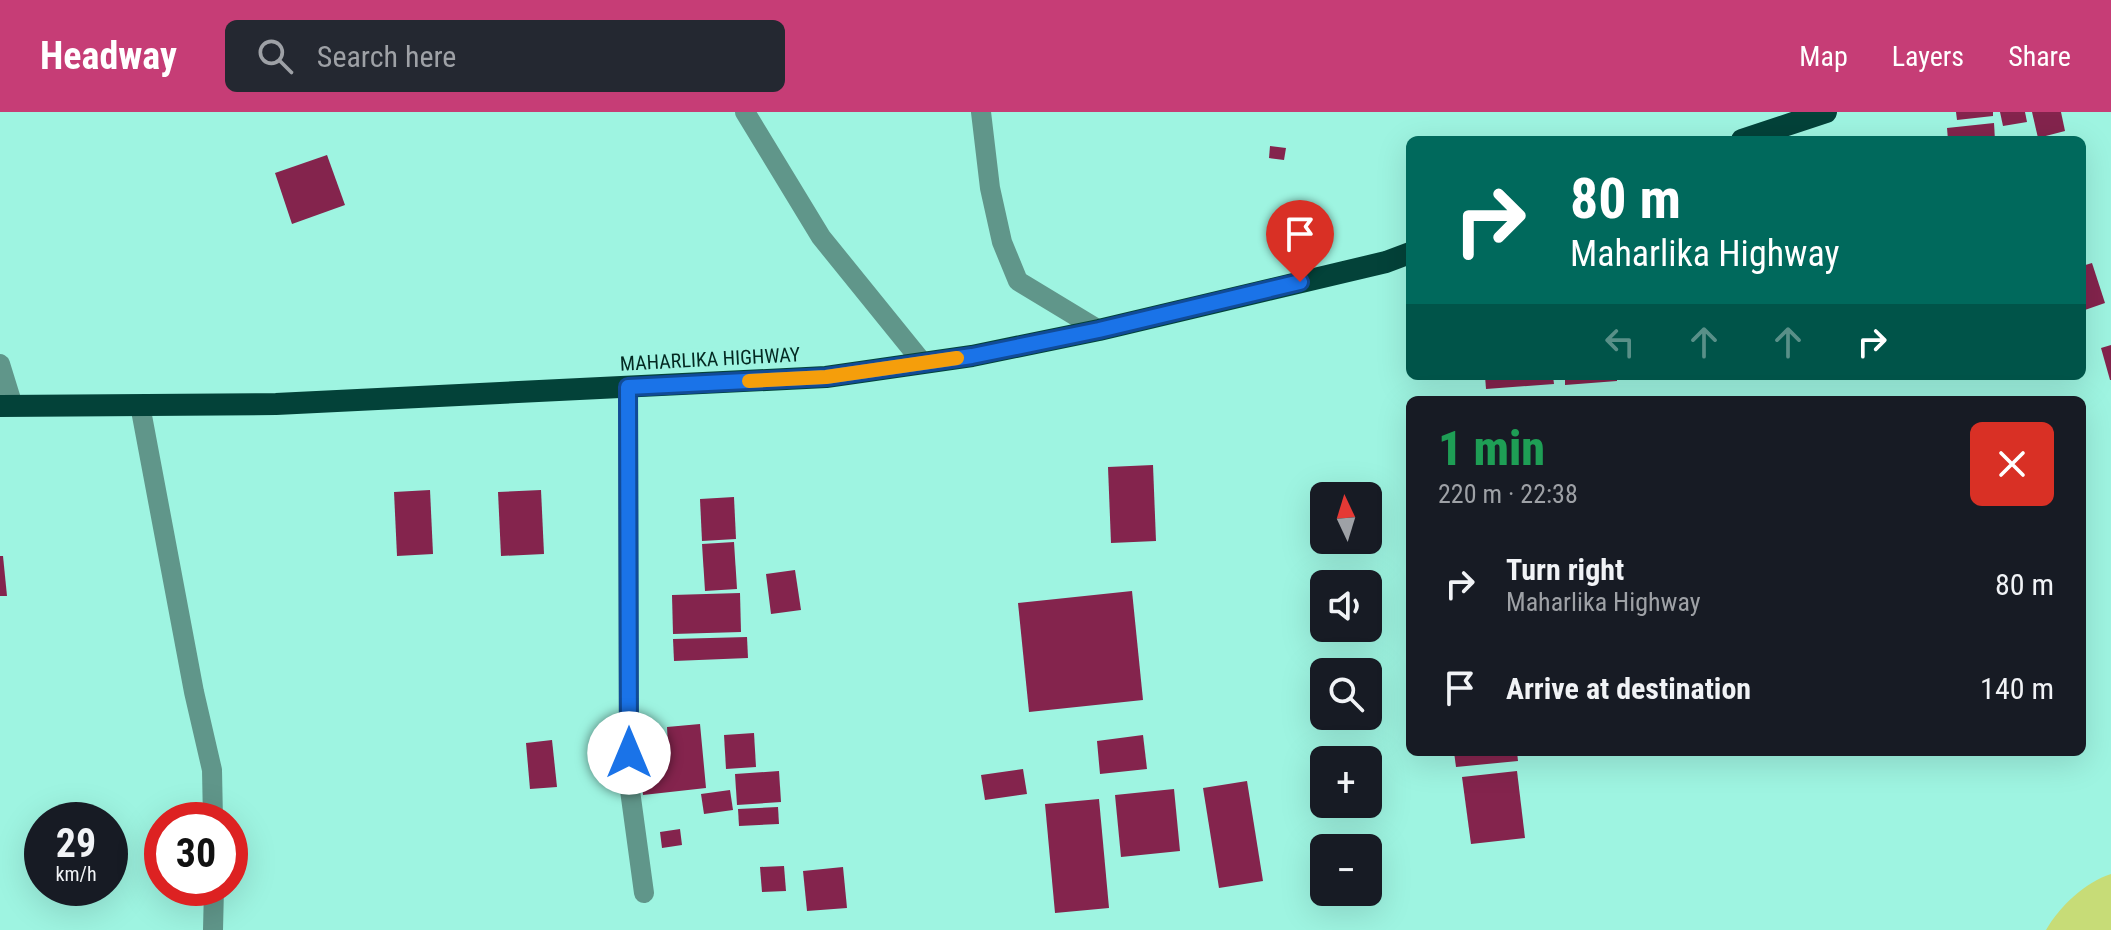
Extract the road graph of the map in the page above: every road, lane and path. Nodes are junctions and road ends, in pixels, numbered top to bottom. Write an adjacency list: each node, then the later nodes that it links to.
1 (745, 112): 7 (street)
2 (981, 112): 6 (street)
3 (1826, 112): 4 (highway)
4 (1754, 136)
5 (1406, 254): 6 (highway, MAHARLIKA HIGHWAY)
6 (1099, 330): 7 (highway, MAHARLIKA HIGHWAY)
7 (923, 363): 9 (highway, MAHARLIKA HIGHWAY)
8 (0, 364): 11 (street)
9 (628, 387): 10 (highway, MAHARLIKA HIGHWAY); 13 (street)
10 (140, 405): 11 (highway, MAHARLIKA HIGHWAY); 12 (street)
11 (7, 406)
12 (213, 802)
13 (644, 893)
14 (214, 906): 15 (street)
15 (213, 930)

